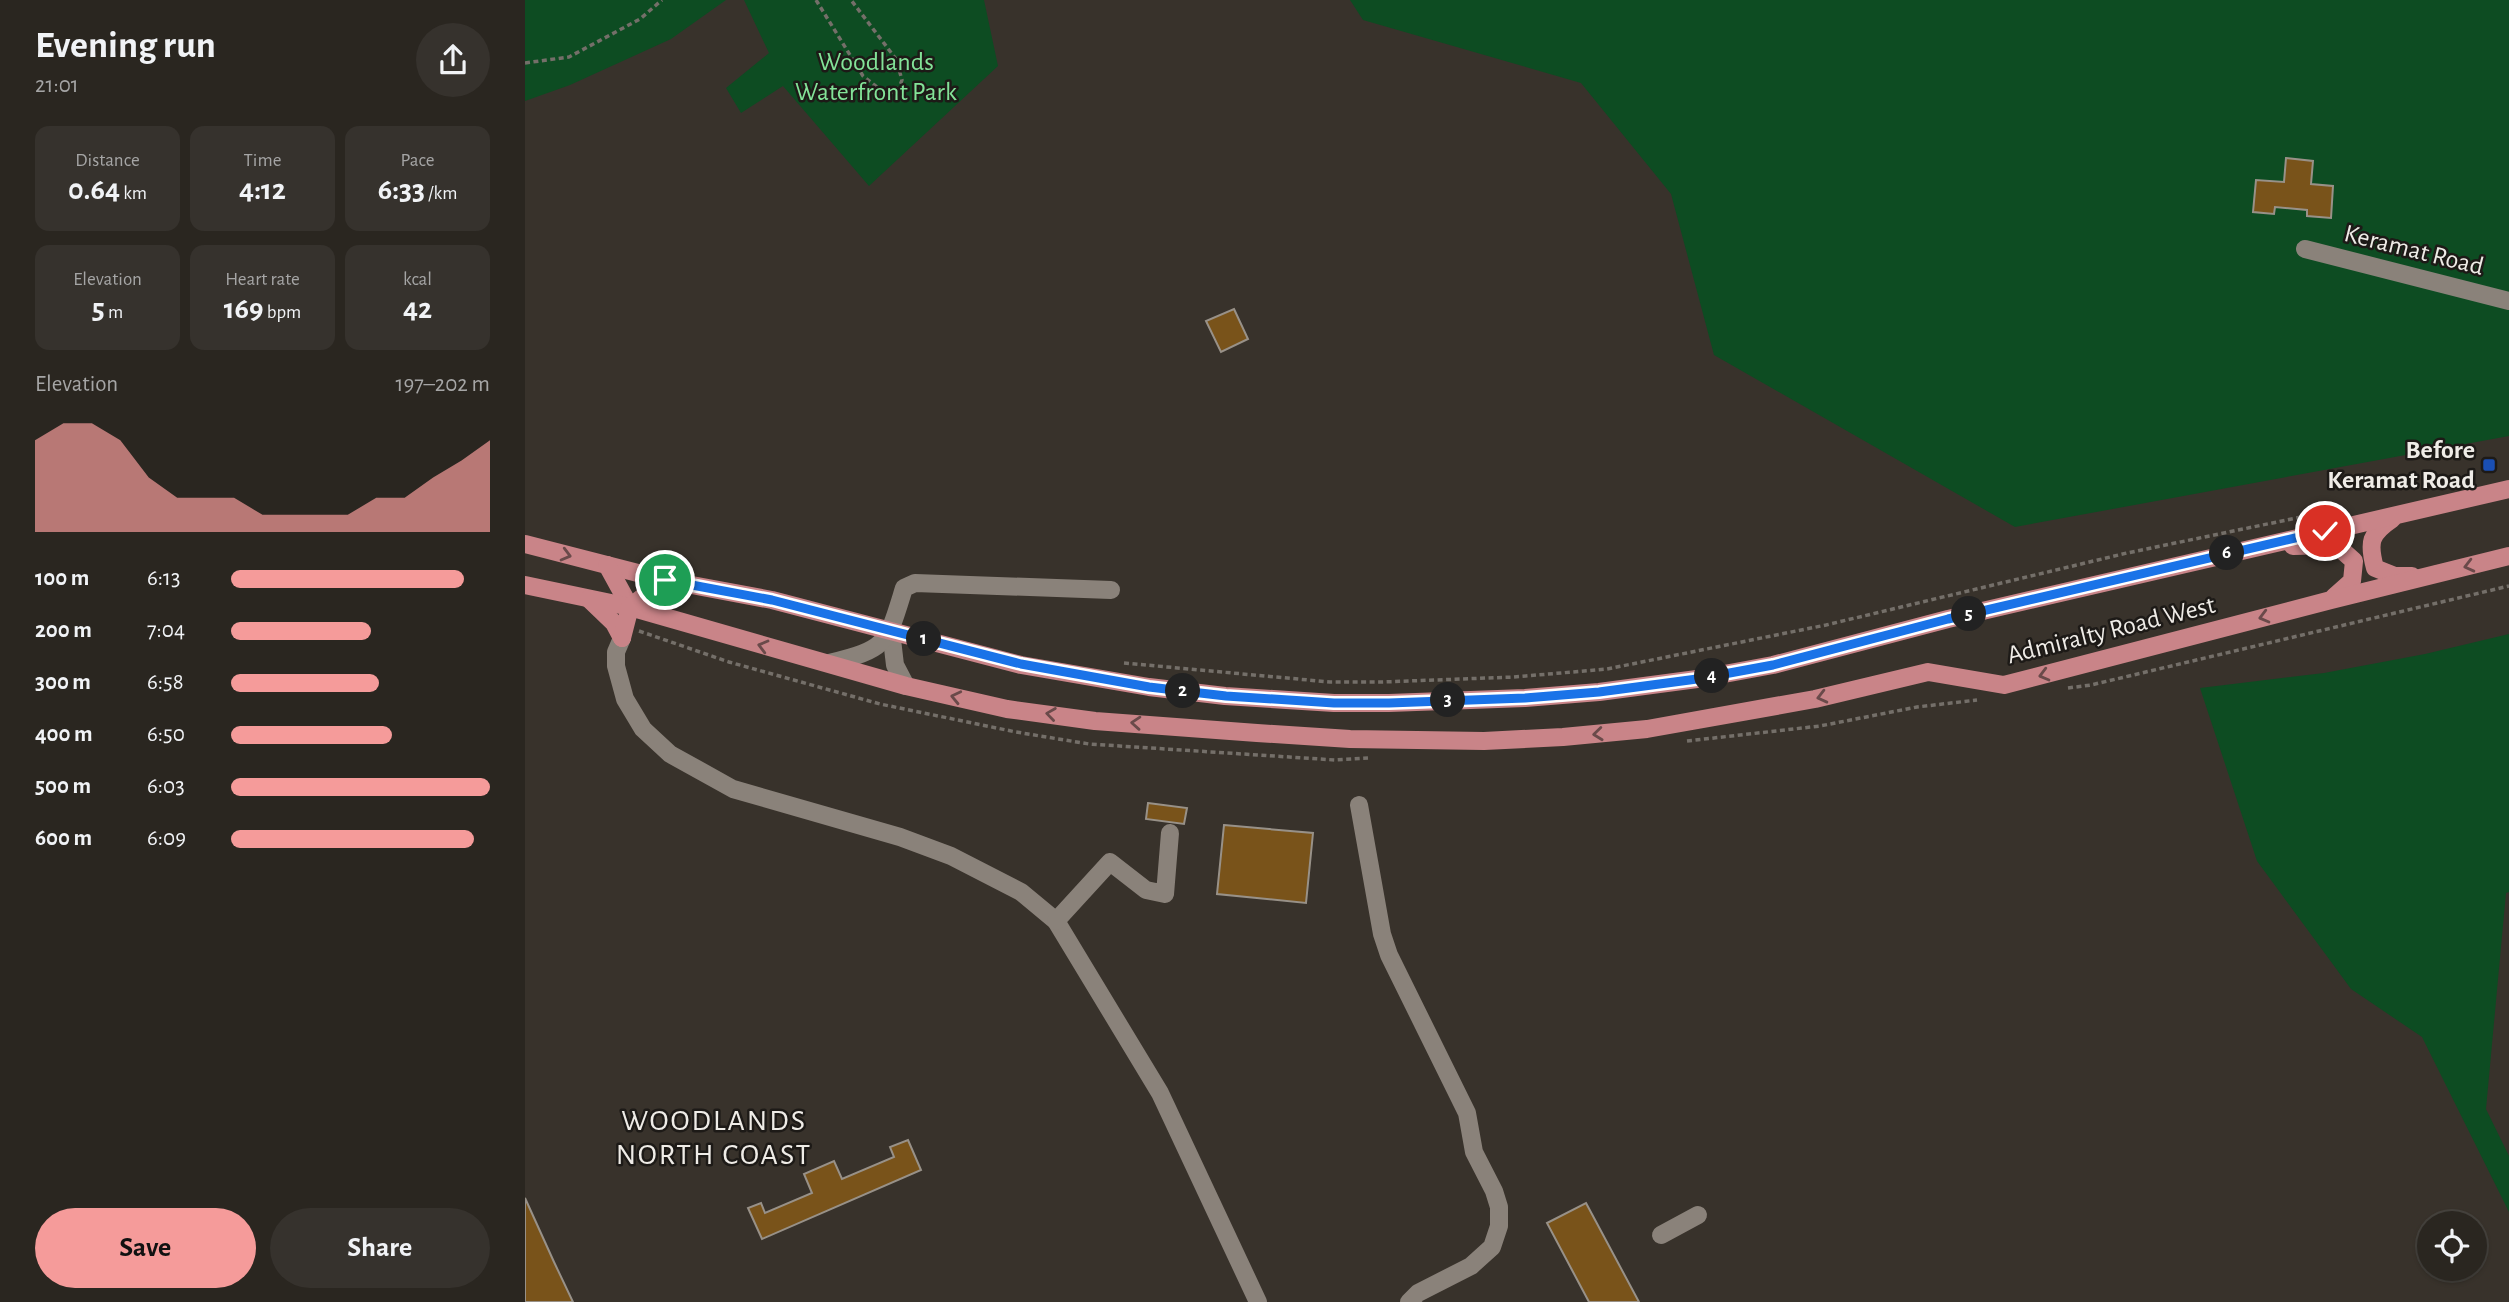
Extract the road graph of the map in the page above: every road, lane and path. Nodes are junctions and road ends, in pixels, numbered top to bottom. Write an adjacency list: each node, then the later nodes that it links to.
1 (662, 0): 4 (path)
2 (816, 0): 3 (path)
3 (851, 0)
4 (525, 63)
5 (2305, 249): 6 (street, Keramat Road)
6 (2509, 301)
7 (2509, 489): 8 (main road, Admiralty Road West)
8 (2400, 514): 11 (main road, Admiralty Road West); 14 (main road)
9 (2307, 516): 24 (path)
10 (525, 544): 13 (main road, Admiralty Road West, one-way to 13)
11 (2251, 548): 19 (main road); 21 (main road, Admiralty Road West)
12 (2509, 556): 14 (main road, Admiralty Road West, one-way to 14)
13 (607, 565): 15 (main road, Admiralty Road West); 20 (main road)
14 (2429, 576): 19 (main road, Admiralty Road West)
15 (665, 580): 20 (main road); 21 (main road, Admiralty Road West)
16 (525, 585): 18 (main road, Admiralty Road West)
17 (1111, 590): 21 (street)
18 (587, 598): 20 (main road, Admiralty Road West); 22 (main road)
19 (2330, 600): 25 (main road, Admiralty Road West, one-way to 25)
20 (630, 607): 22 (main road); 23 (main road, Admiralty Road West, one-way to 20)
21 (891, 631): 23 (street); 25 (street)
22 (622, 638): 28 (street)
23 (829, 663): 25 (main road, Admiralty Road West)
24 (1118, 663)
25 (906, 686)
26 (1359, 805): 33 (street)
27 (1170, 833): 28 (street)
28 (1056, 921): 31 (street)
29 (1698, 1215): 30 (street)
30 (1661, 1235)
31 (1254, 1295): 32 (street)
32 (1269, 1302)
33 (1409, 1302)

